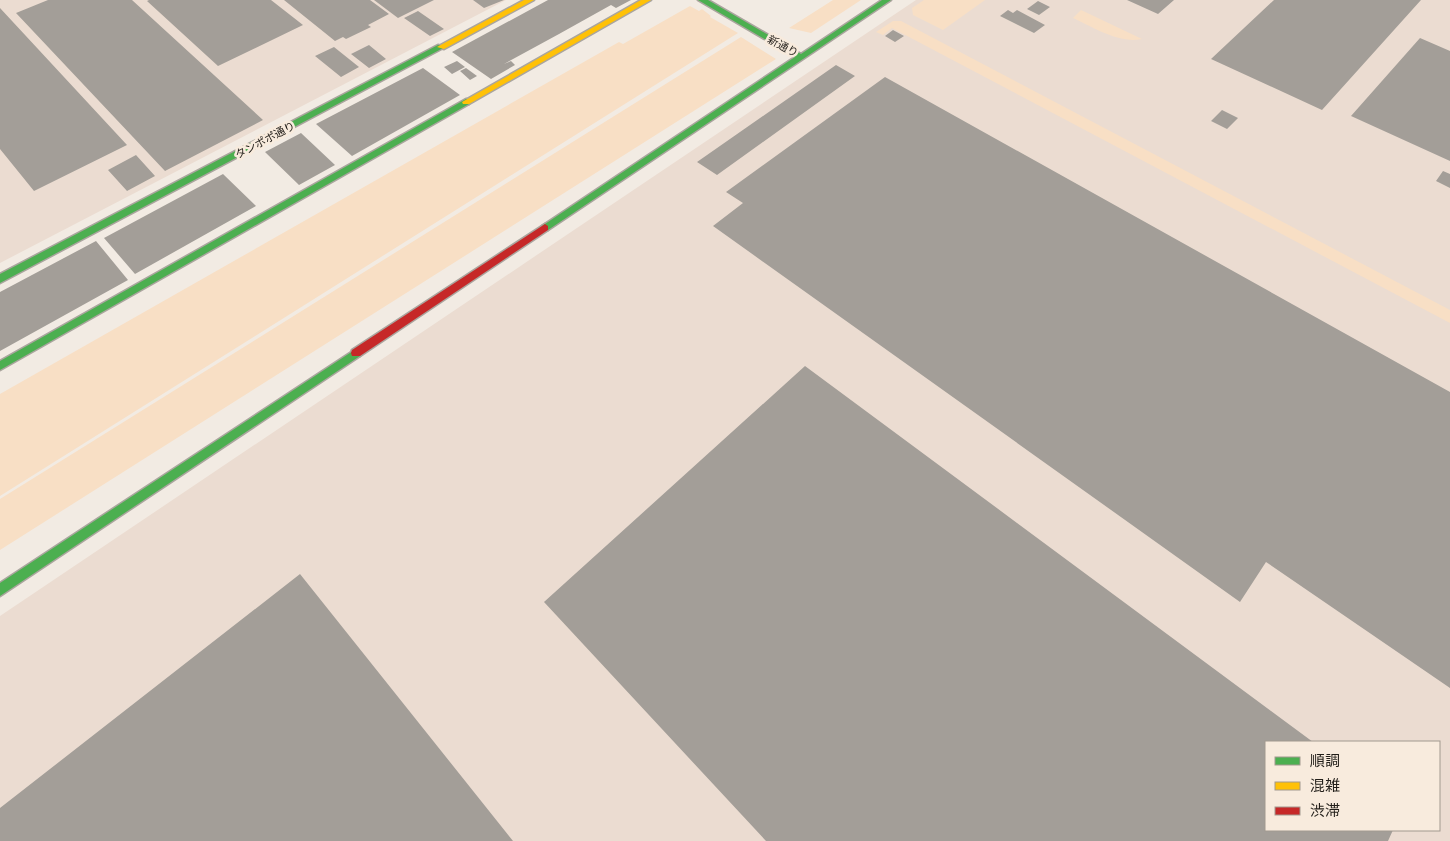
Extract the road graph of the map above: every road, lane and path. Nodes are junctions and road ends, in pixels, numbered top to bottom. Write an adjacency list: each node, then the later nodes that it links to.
1 (530, 0): 6 (street, タンポポ通り)
2 (647, 0): 7 (street)
3 (702, 0): 5 (street, 新通り)
4 (887, 0): 5 (street, 新通り)
5 (801, 57): 8 (street)
6 (0, 279)
7 (0, 366)
8 (0, 590)

